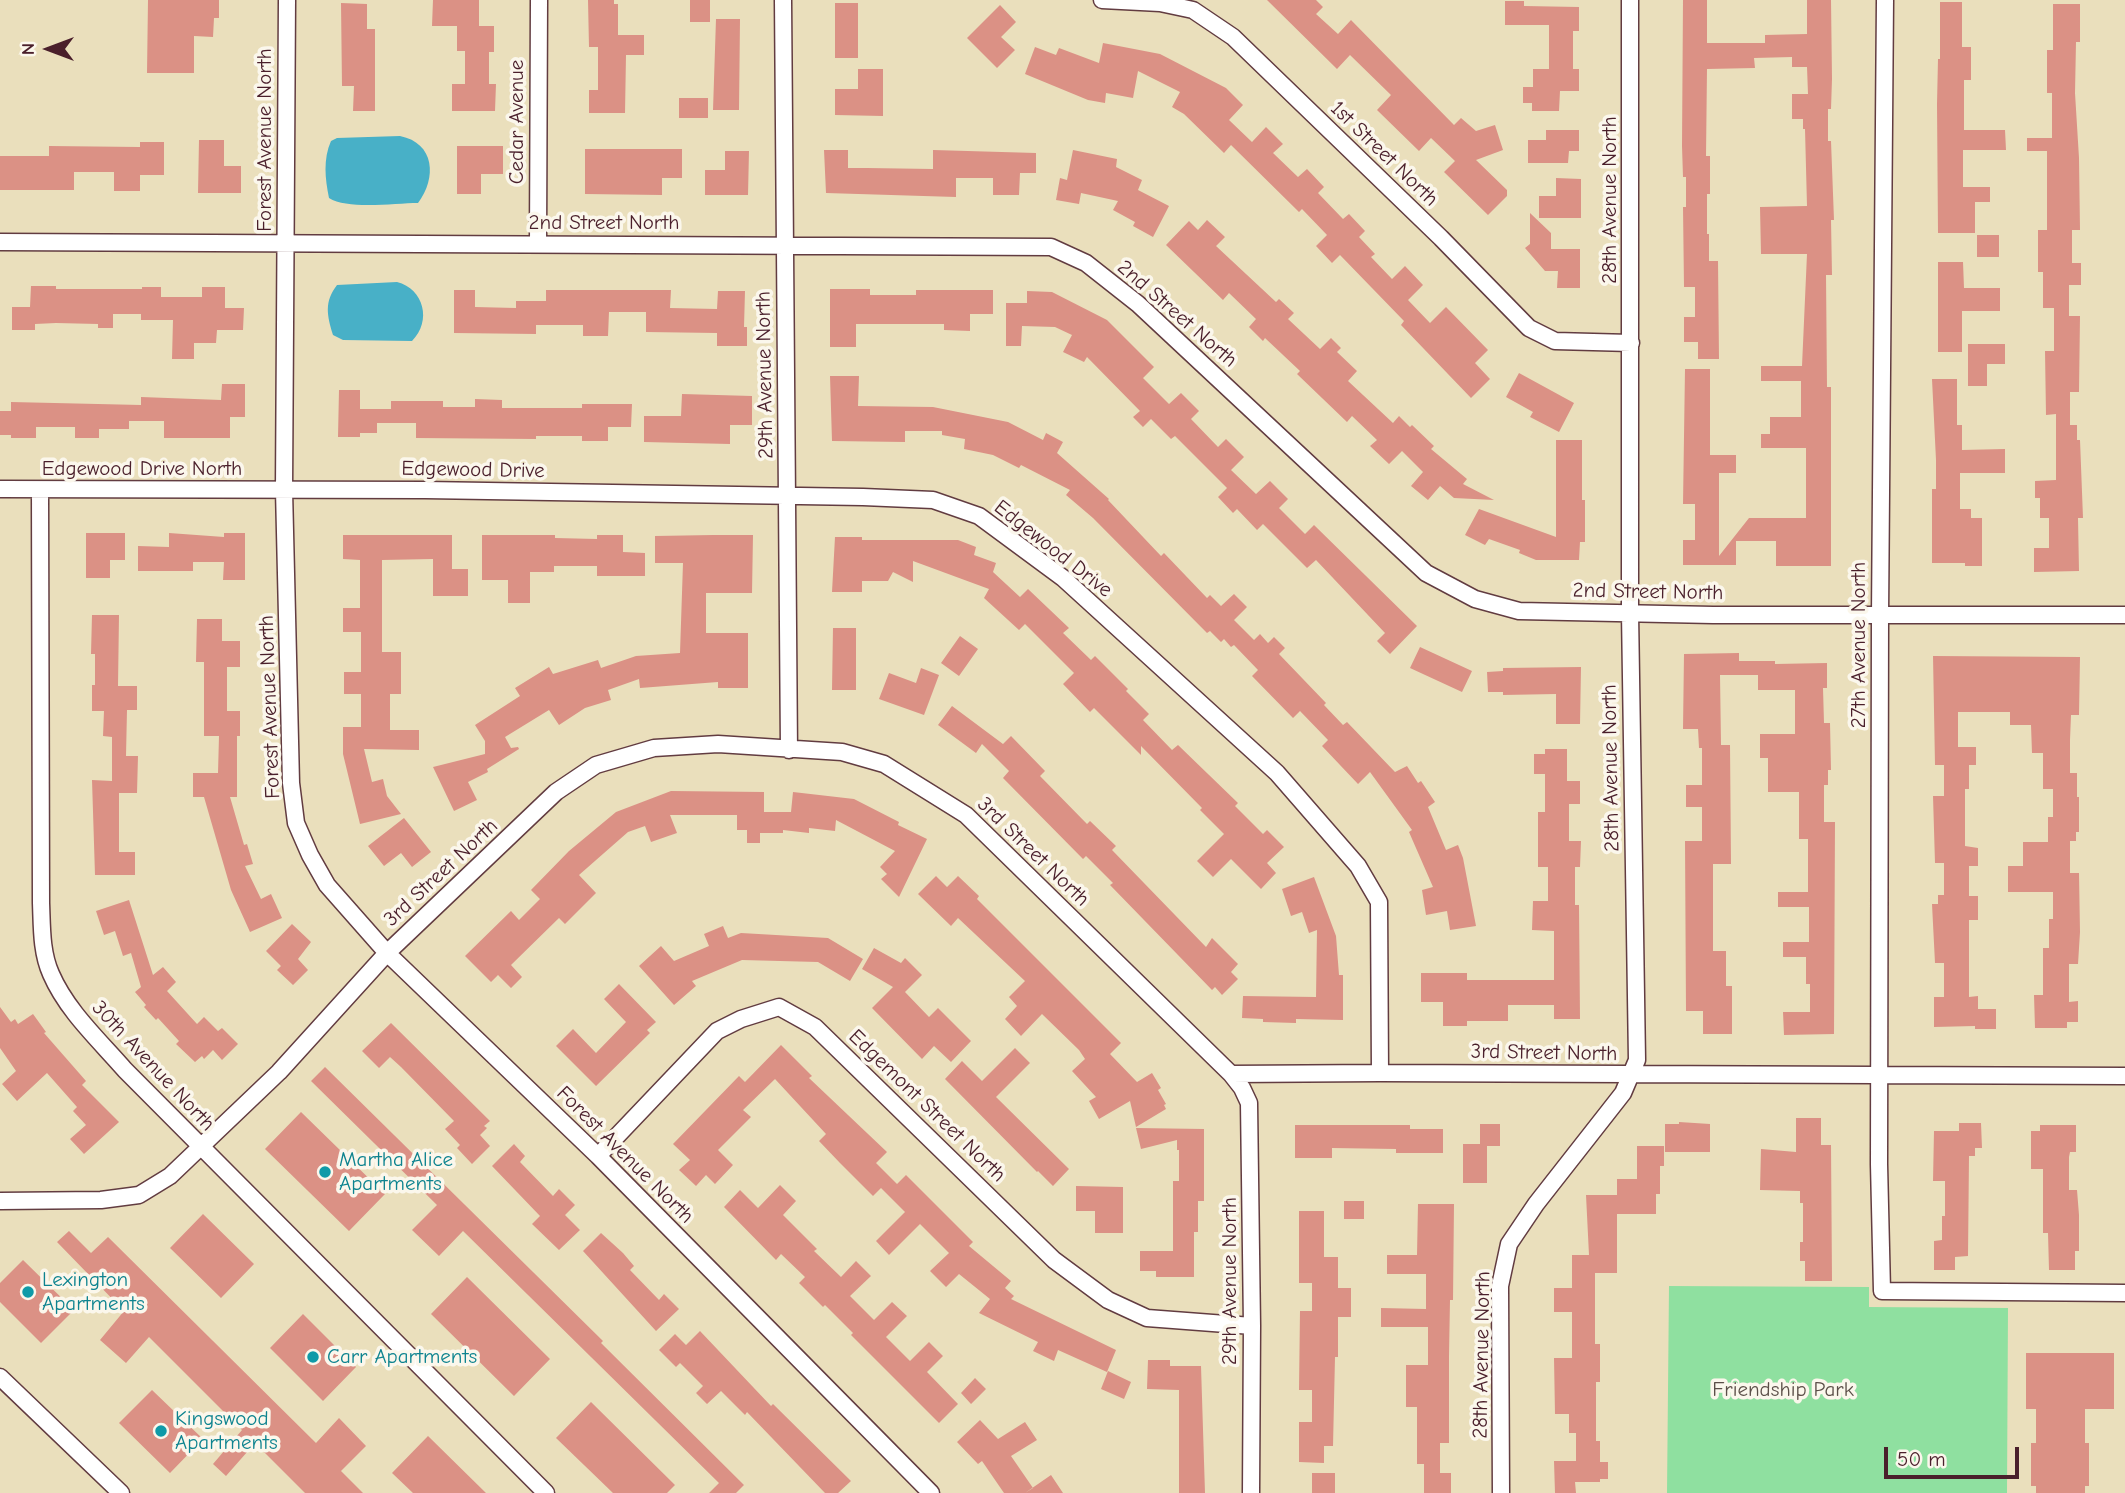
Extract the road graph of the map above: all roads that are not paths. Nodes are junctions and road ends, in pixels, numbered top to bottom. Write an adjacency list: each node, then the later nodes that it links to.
1 (287, 0): 8 (street, Forest Avenue North)
2 (539, 0): 9 (street, Cedar Avenue)
3 (783, 0): 10 (street, 29th Avenue North)
4 (1102, 0): 11 (street, 1st Street North)
5 (1630, 0): 11 (street, 28th Avenue North)
6 (1885, 0): 17 (street, 27th Avenue North)
7 (0, 242): 8 (street, 2nd Street North)
8 (286, 244): 9 (street, 2nd Street North); 14 (street, Forest Avenue North)
9 (538, 244): 10 (street, 2nd Street North)
10 (785, 245): 15 (street, 29th Avenue North); 16 (street, 2nd Street North)
11 (1631, 343): 16 (street, 28th Avenue North)
12 (0, 489): 13 (street, Edgewood Drive North)
13 (40, 490): 14 (street, Edgewood Drive North); 26 (street, 30th Avenue North)
14 (284, 490): 15 (street, Edgewood Drive); 20 (street, Forest Avenue North)
15 (787, 496): 19 (street, 29th Avenue North); 21 (street, Edgewood Drive)
16 (1630, 613): 17 (street, 2nd Street North); 23 (street, 28th Avenue North)
17 (1880, 615): 18 (street, 2nd Street North); 25 (street, 27th Avenue North)
18 (2125, 615)
19 (789, 750): 20 (street, 3rd Street North); 22 (street, 3rd Street North)
20 (387, 953): 26 (street, 3rd Street North); 27 (street, Forest Avenue North)
21 (1380, 1073): 22 (street, 3rd Street North); 23 (street, 3rd Street North)
22 (1231, 1074): 30 (street, 29th Avenue North)
23 (1630, 1075): 25 (street, 3rd Street North); 36 (street, 28th Avenue North)
24 (2125, 1076): 25 (street, 3rd Street North)
25 (1879, 1077): 29 (street, 27th Avenue North)
26 (200, 1147): 28 (street, 3rd Street North); 33 (street, 30th Avenue North)
27 (598, 1156): 30 (street, Edgemont Street North); 34 (street, Forest Avenue North)
28 (0, 1200)
29 (2125, 1293)
30 (1252, 1326): 35 (street, 29th Avenue North)
31 (0, 1377): 32 (street)
32 (121, 1493)
33 (546, 1493)
34 (931, 1493)
35 (1251, 1493)
36 (1501, 1493)

